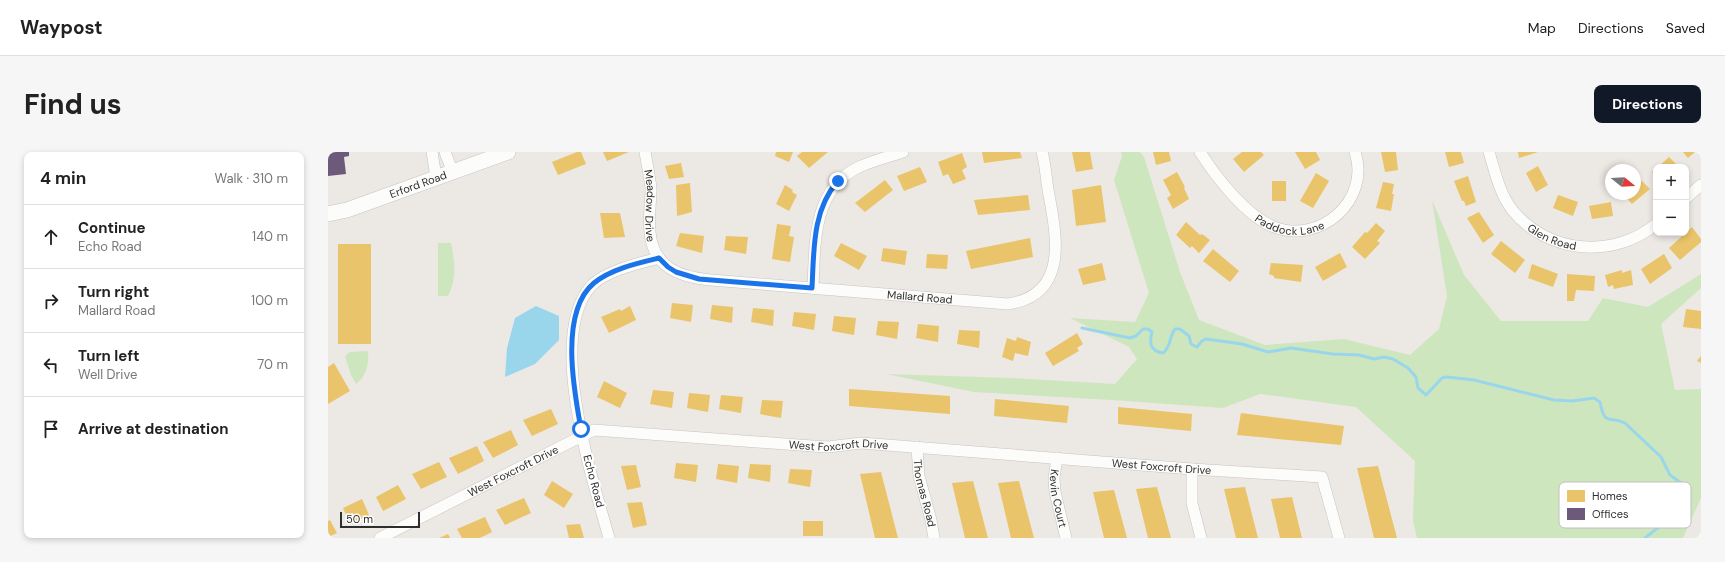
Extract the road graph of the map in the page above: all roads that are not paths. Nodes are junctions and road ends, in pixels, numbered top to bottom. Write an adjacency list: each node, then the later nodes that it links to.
1 (432, 152): 11 (street)
2 (445, 152): 10 (street)
3 (508, 152): 10 (street, Erford Road)
4 (645, 152): 16 (street, Meadow Drive)
5 (904, 152): 17 (street)
6 (1042, 152): 17 (street, Mallard Road)
7 (1200, 152): 8 (street, Paddock Lane)
8 (1355, 152)
9 (1489, 152): 15 (street, Glen Road)
10 (453, 173): 11 (street, Erford Road)
11 (436, 177): 14 (street, Erford Road)
12 (1701, 185): 13 (street)
13 (1689, 195)
14 (328, 214)
15 (1653, 226)
16 (659, 258): 17 (street, Mallard Road); 18 (street, Echo Road)
17 (812, 288)
18 (582, 436): 19 (street, West Foxcroft Drive); 22 (street, West Foxcroft Drive); 23 (street, Echo Road)
19 (918, 447): 20 (street, West Foxcroft Drive); 24 (street, Thomas Road)
20 (1057, 458): 21 (street, West Foxcroft Drive); 25 (street, Kevin Court)
21 (1192, 469): 26 (street); 27 (street, West Foxcroft Drive)
22 (380, 538)
23 (609, 538)
24 (934, 538)
25 (1066, 538)
26 (1201, 538)
27 (1339, 538)

